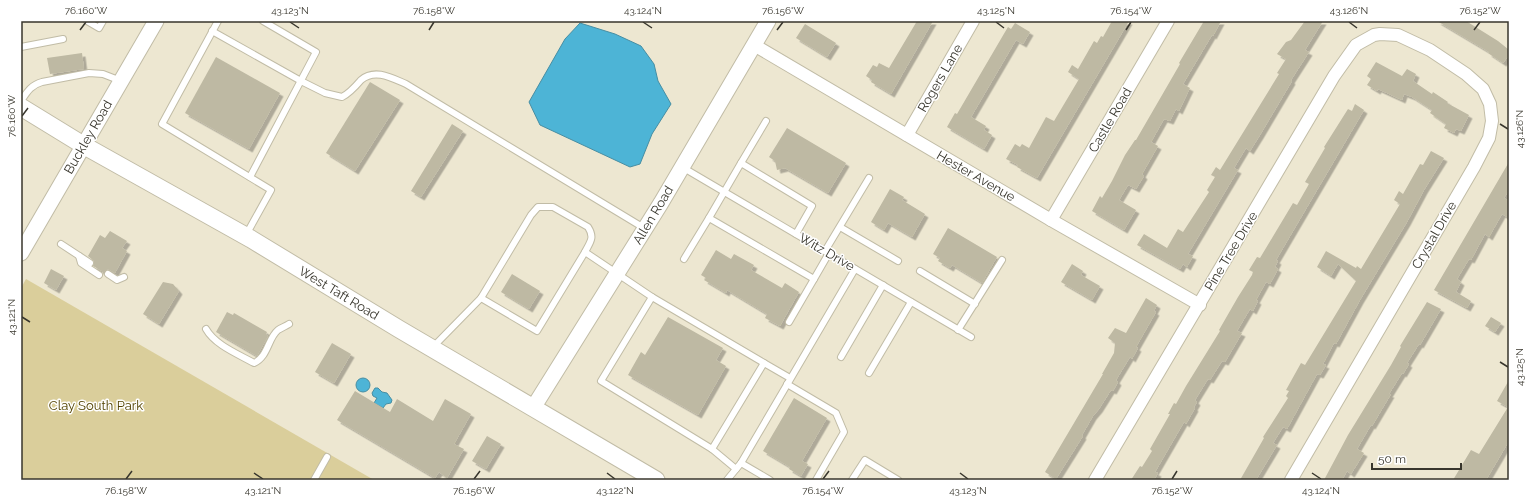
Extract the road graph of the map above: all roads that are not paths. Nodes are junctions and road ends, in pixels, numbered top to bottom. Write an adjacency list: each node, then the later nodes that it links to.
1 (87, 21): 2 (lane)
2 (103, 21)
3 (156, 21): 14 (street, Buckley Road)
4 (218, 21): 9 (lane)
5 (263, 21): 15 (lane)
6 (768, 21): 12 (street, Allen Road)
7 (973, 21): 19 (street, Rogers Lane)
8 (1168, 21): 27 (street, Castle Road)
9 (212, 31): 15 (lane); 23 (lane)
10 (1378, 34): 53 (street, Pine Tree Drive); 79 (street, Crystal Drive)
11 (63, 39): 13 (lane)
12 (754, 45): 19 (street, Hester Avenue); 22 (street, Allen Road)
13 (21, 47)
14 (121, 81): 16 (lane); 20 (street, Buckley Road)
15 (301, 81): 23 (lane); 29 (lane)
16 (21, 101)
17 (21, 107): 20 (main road, West Taft Road)
18 (766, 121): 21 (lane)
19 (907, 135): 27 (street, Hester Avenue)
20 (83, 145): 31 (main road, West Taft Road); 33 (street, Buckley Road)
21 (741, 164): 25 (lane); 30 (lane)
22 (682, 167): 25 (lane, Witz Drive); 29 (street, Allen Road)
23 (250, 177): 31 (lane)
24 (869, 178): 28 (lane)
25 (724, 192): 26 (lane); 30 (lane, Witz Drive)
26 (708, 218): 37 (lane); 47 (lane)
27 (1051, 220): 53 (street, Hester Avenue)
28 (840, 227): 35 (lane); 39 (lane)
29 (645, 229): 43 (street, Allen Road)
30 (796, 234): 35 (lane, Witz Drive)
31 (246, 236): 59 (main road, West Taft Road)
32 (61, 244): 36 (lane)
33 (21, 252)
34 (585, 252): 43 (lane); 50 (lane); 50 (lane)
35 (827, 252): 41 (lane, Witz Drive); 47 (lane)
36 (79, 256): 40 (lane); 44 (lane)
37 (684, 259)
38 (1002, 260): 52 (lane)
39 (898, 261)
40 (90, 264)
41 (855, 269): 48 (lane, Witz Drive); 63 (lane)
42 (920, 271): 52 (lane)
43 (617, 273): 49 (lane); 64 (street, Allen Road)
44 (98, 275)
45 (106, 276): 46 (lane)
46 (124, 277)
47 (814, 279): 54 (lane)
48 (883, 285): 51 (lane, Witz Drive); 60 (lane)
49 (652, 297): 61 (lane); 65 (lane)
50 (481, 298): 59 (lane)
51 (911, 302): 57 (lane, Witz Drive); 62 (lane)
52 (975, 304): 57 (lane)
53 (1200, 305): 78 (street, Pine Tree Drive)
54 (789, 322)
55 (289, 324): 56 (lane)
56 (206, 329)
57 (958, 330): 58 (lane, Witz Drive)
58 (971, 337)
59 (432, 348): 64 (main road, West Taft Road)
60 (841, 357)
61 (764, 363): 63 (lane); 65 (lane)
62 (869, 373)
63 (788, 381): 67 (lane); 75 (lane)
64 (533, 408): 72 (main road, West Taft Road)
65 (712, 449): 68 (lane)
66 (327, 457): 71 (lane)
67 (741, 463): 68 (lane); 74 (lane)
68 (736, 469): 73 (lane)
69 (888, 474): 70 (lane); 76 (lane); 77 (lane)
70 (895, 479)
71 (314, 480)
72 (656, 480)
73 (727, 480)
74 (770, 480)
75 (816, 480)
76 (852, 480)
77 (884, 480)
78 (1095, 480)
79 (1291, 480)

